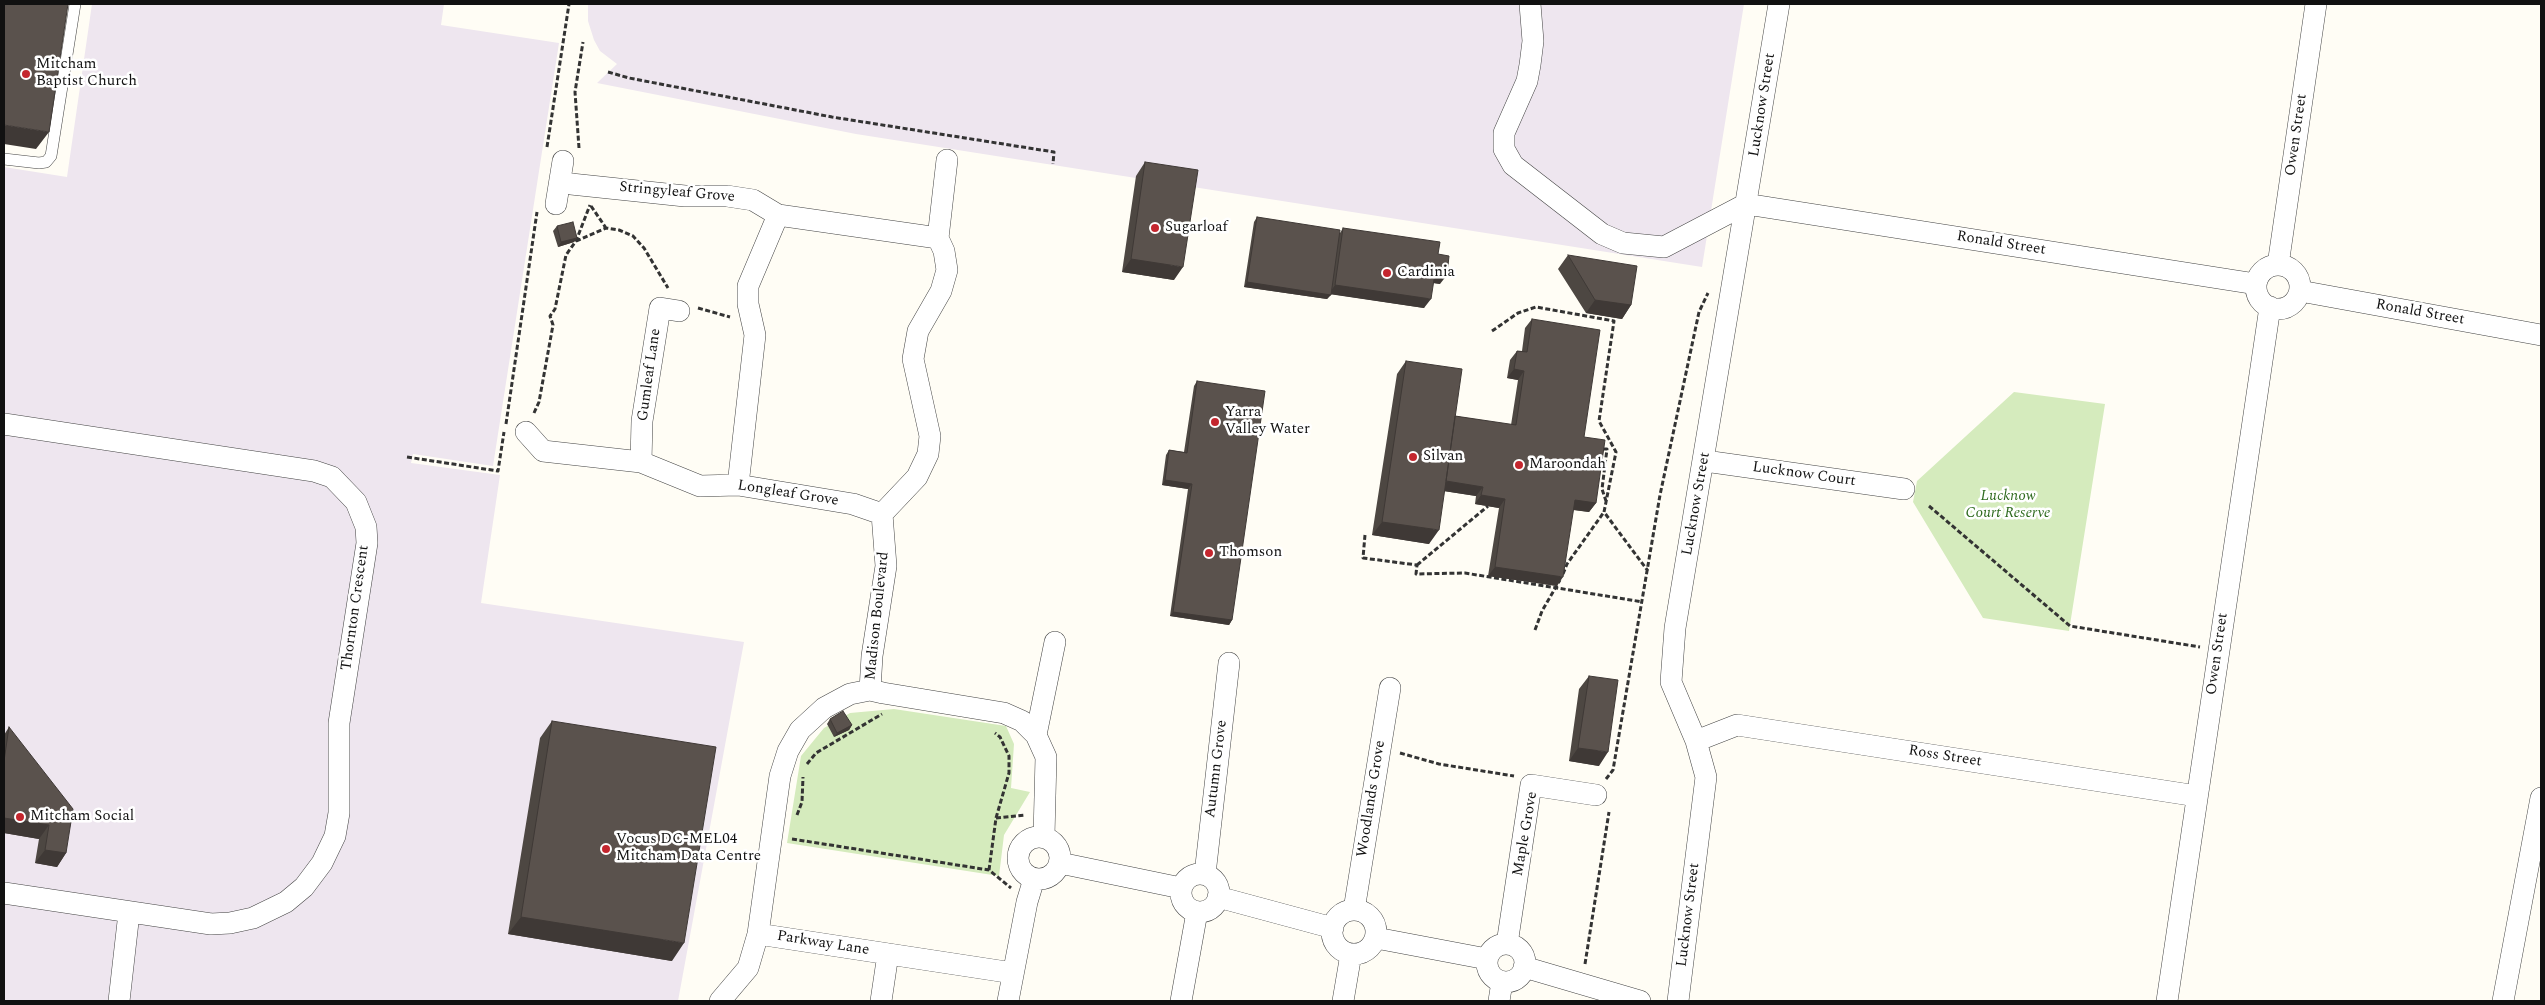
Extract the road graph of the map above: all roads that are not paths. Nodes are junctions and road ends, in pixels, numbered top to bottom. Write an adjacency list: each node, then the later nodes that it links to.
1 (75, 4): 5 (lane)
2 (1530, 4): 8 (street)
3 (1780, 4): 8 (street, Lucknow Street)
4 (2316, 4): 11 (street, Owen Street)
5 (4, 159)
6 (947, 160): 10 (street)
7 (579, 187): 9 (street, Stringyleaf Grove)
8 (1746, 204): 12 (street, Ronald Street); 19 (street, Lucknow Street)
9 (778, 215): 10 (street); 21 (street)
10 (938, 238): 23 (street)
11 (2278, 265): 12 (street); 13 (street)
12 (2256, 284): 14 (street)
13 (2300, 292): 14 (street); 16 (street, Ronald Street)
14 (2270, 307): 31 (street, Owen Street)
15 (685, 308): 20 (street, Gumleaf Lane)
16 (2541, 335)
17 (4, 424): 42 (street, Thornton Crescent)
18 (526, 432): 20 (street, Longleaf Grove)
19 (1705, 461): 22 (street, Lucknow Court); 29 (street, Lucknow Street)
20 (641, 462): 21 (street, Longleaf Grove)
21 (738, 485): 23 (street, Longleaf Grove)
22 (1904, 490)
23 (882, 514): 27 (street, Madison Boulevard)
24 (1055, 642): 28 (street)
25 (1229, 663): 35 (street, Autumn Grove)
26 (1390, 688): 40 (street, Woodlands Grove)
27 (870, 690): 28 (street, Madison Boulevard); 44 (street, Madison Boulevard)
28 (1036, 735): 33 (street, Madison Boulevard)
29 (1696, 742): 31 (street, Ross Street); 60 (street, Lucknow Street)
30 (1596, 795): 46 (street, Maple Grove)
31 (2197, 796): 61 (street, Owen Street)
32 (2541, 798): 62 (street)
33 (1044, 836): 34 (street); 36 (street)
34 (1060, 863): 36 (street); 37 (street)
35 (1204, 874): 37 (street); 39 (street)
36 (1034, 879): 51 (street)
37 (1181, 888): 41 (street)
38 (4, 893): 42 (street, Thornton Crescent)
39 (1218, 896): 41 (street); 43 (street)
40 (1354, 910): 43 (street); 45 (street)
41 (1197, 912): 57 (street)
42 (129, 913): 53 (street)
43 (1333, 928): 48 (street)
44 (758, 934): 47 (street, Parkway Lane); 54 (street, Madison Boulevard)
45 (1376, 938): 48 (street); 49 (street)
46 (1507, 944): 49 (street); 50 (street)
47 (888, 954): 51 (street, Parkway Lane); 55 (street, Parkway Lane)
48 (1351, 954): 58 (street)
49 (1487, 959): 52 (street)
50 (1524, 967): 52 (street); 59 (street)
51 (1013, 973): 56 (street)
52 (1500, 991)
53 (118, 1001)
54 (720, 1001)
55 (881, 1001)
56 (1008, 1001)
57 (1180, 1001)
58 (1343, 1001)
59 (1640, 1001)
60 (1678, 1001)
61 (2167, 1001)
62 (2503, 1001)

